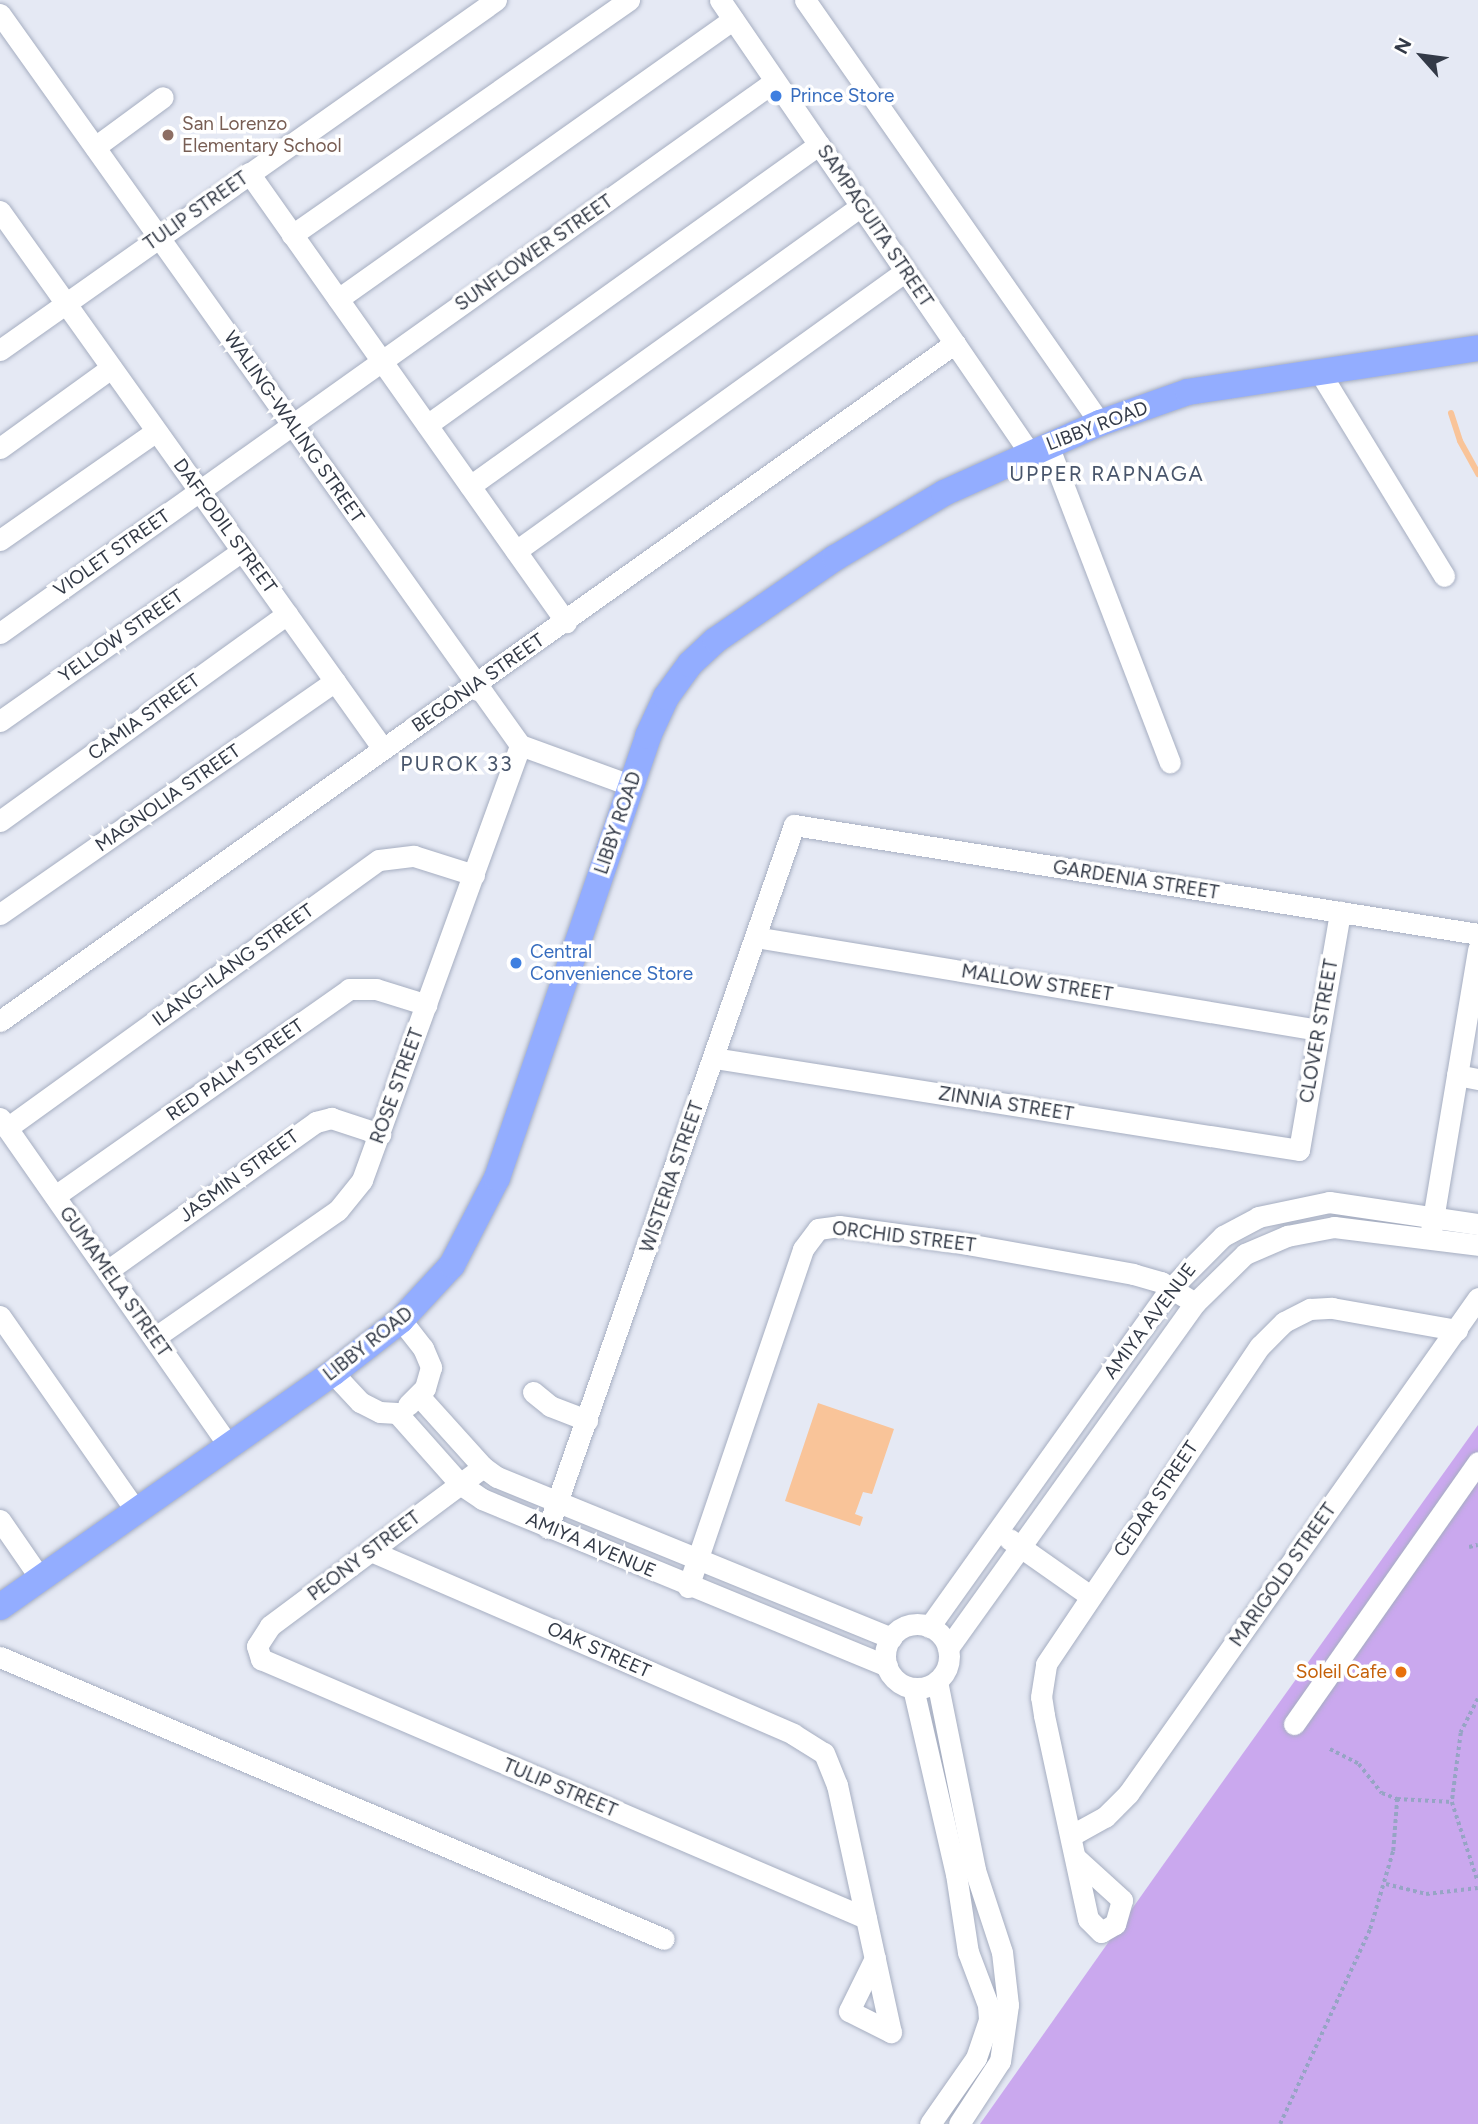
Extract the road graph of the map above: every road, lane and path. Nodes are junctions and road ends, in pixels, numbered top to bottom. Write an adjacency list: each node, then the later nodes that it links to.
1 (496, 0): 11 (street, TULIP STREET)
2 (629, 0): 14 (street)
3 (720, 0): 6 (street, SAMPAGUITA STREET)
4 (805, 0): 25 (street)
5 (0, 14): 10 (street, WALING-WALING STREET)
6 (733, 19): 7 (street, SAMPAGUITA STREET); 17 (street)
7 (775, 81): 9 (street, SAMPAGUITA STREET); 22 (street, SUNFLOWER STREET)
8 (163, 97): 10 (street)
9 (818, 144): 12 (street, SAMPAGUITA STREET); 27 (street)
10 (95, 147): 15 (street, WALING-WALING STREET)
11 (248, 173): 14 (street); 15 (street, TULIP STREET)
12 (861, 206): 16 (street, SAMPAGUITA STREET); 31 (street)
13 (0, 211): 18 (street, DAFFODIL STREET)
14 (292, 235): 17 (street)
15 (159, 237): 18 (street, TULIP STREET); 26 (street, WALING-WALING STREET)
16 (905, 271): 20 (street, SAMPAGUITA STREET); 35 (street)
17 (338, 299): 22 (street)
18 (65, 303): 19 (street, TULIP STREET); 23 (street, DAFFODIL STREET)
19 (4, 339)
20 (955, 343): 30 (street, SAMPAGUITA STREET); 38 (street, BEGONIA STREET)
21 (1478, 348): 24 (main road, LIBBY ROAD)
22 (382, 361): 26 (street, SUNFLOWER STREET); 27 (street)
23 (111, 368): 28 (street, DAFFODIL STREET); 29 (street)
24 (1319, 371): 25 (main road, LIBBY ROAD); 36 (street)
25 (1100, 423): 30 (main road, LIBBY ROAD)
26 (292, 425): 32 (street, VIOLET STREET); 41 (street, WALING-WALING STREET)
27 (427, 425): 31 (street)
28 (156, 431): 32 (street, DAFFODIL STREET); 33 (street)
29 (0, 448)
30 (1038, 448): 45 (street, SAMPAGUITA STREET); 46 (main road, LIBBY ROAD)
31 (470, 486): 35 (street)
32 (199, 491): 34 (street, DAFFODIL STREET); 39 (street, VIOLET STREET)
33 (0, 540)
34 (242, 551): 37 (street, DAFFODIL STREET); 42 (street, YELLOW STREET)
35 (516, 551): 38 (street)
36 (1444, 576)
37 (287, 614): 40 (street, DAFFODIL STREET); 47 (street, CAMIA STREET)
38 (566, 622): 41 (street, BEGONIA STREET)
39 (0, 633)
40 (335, 681): 44 (street, DAFFODIL STREET); 51 (street, MAGNOLIA STREET)
41 (477, 685): 43 (street, WALING-WALING STREET); 44 (street, BEGONIA STREET)
42 (0, 720)
43 (520, 745): 46 (street); 49 (street, ROSE STREET)
44 (383, 749): 56 (street, BEGONIA STREET)
45 (1170, 762)
46 (630, 785): 72 (main road, LIBBY ROAD)
47 (0, 821)
48 (794, 825): 50 (street, GARDENIA STREET); 53 (street, WISTERIA STREET)
49 (474, 875): 55 (street, ROSE STREET); 60 (street, ILANG-ILANG STREET)
50 (1340, 912): 52 (street, GARDENIA STREET); 57 (street, CLOVER STREET)
51 (0, 914)
52 (1478, 934)
53 (755, 937): 57 (street, MALLOW STREET); 58 (street, WISTERIA STREET)
54 (1478, 950): 59 (street)
55 (427, 1005): 61 (street, ROSE STREET); 63 (street, RED PALM STREET)
56 (0, 1021)
57 (1320, 1030): 62 (street, CLOVER STREET)
58 (714, 1058): 62 (street, ZINNIA STREET); 79 (street, WISTERIA STREET)
59 (1468, 1077): 65 (street)
60 (4, 1123): 63 (street, GUMAMELA STREET)
61 (380, 1134): 67 (street, JASMIN STREET); 74 (street, ROSE STREET)
62 (1299, 1150)
63 (55, 1196): 67 (street, GUMAMELA STREET)
64 (1478, 1224): 65 (street, AMIYA AVENUE)
65 (1432, 1227): 66 (street, AMIYA AVENUE); 68 (street, AMIYA AVENUE); 70 (street, AMIYA AVENUE)
66 (1478, 1245)
67 (107, 1271): 74 (street, GUMAMELA STREET)
68 (1171, 1288): 70 (street, ORCHID STREET); 88 (street, AMIYA AVENUE); 93 (street, ORCHID STREET)
69 (1478, 1298): 73 (street, MARIGOLD STREET)
70 (1195, 1303): 90 (street, AMIYA AVENUE)
71 (0, 1316): 85 (street)
72 (401, 1320): 75 (main road, LIBBY ROAD); 77 (street)
73 (1457, 1330): 96 (street, CEDAR STREET); 111 (street, MARIGOLD STREET)
74 (154, 1338): 80 (street, GUMAMELA STREET)
75 (332, 1373): 78 (street); 80 (main road, LIBBY ROAD)
76 (533, 1392): 79 (street)
77 (419, 1396): 78 (street); 82 (street, AMIYA AVENUE)
78 (397, 1413): 83 (street, AMIYA AVENUE)
79 (587, 1420): 84 (street, WISTERIA STREET)
80 (229, 1446): 85 (main road, LIBBY ROAD)
81 (1478, 1462): 107 (street)
82 (483, 1467): 83 (street, PEONY STREET); 84 (street, AMIYA AVENUE)
83 (460, 1484): 87 (street, AMIYA AVENUE); 92 (street, PEONY STREET)
84 (557, 1503): 87 (street, WISTERIA STREET); 93 (street, AMIYA AVENUE)
85 (136, 1511): 94 (main road, LIBBY ROAD)
86 (0, 1520): 94 (street)
87 (548, 1528): 95 (street, AMIYA AVENUE)
88 (998, 1531): 90 (street); 98 (street, AMIYA AVENUE)
89 (1478, 1545): 91 (path)
90 (1020, 1547): 96 (street); 100 (street, AMIYA AVENUE)
91 (1469, 1548)
92 (371, 1551): 101 (street, PEONY STREET); 117 (street, OAK STREET)
93 (697, 1561): 95 (street, ORCHID STREET); 99 (street, AMIYA AVENUE)
94 (40, 1578): 97 (main road, LIBBY ROAD)
95 (688, 1587): 103 (street, AMIYA AVENUE)
96 (1090, 1596): 111 (street, CEDAR STREET)
97 (0, 1607)
98 (929, 1627): 99 (street); 100 (street)
99 (891, 1638): 103 (street)
100 (948, 1648): 104 (street)
101 (258, 1653): 117 (street, TULIP STREET)
102 (0, 1657): 118 (street)
103 (887, 1665): 105 (street)
104 (937, 1681): 105 (street); 115 (street)
105 (914, 1688): 115 (street)
106 (1478, 1699): 110 (path)
107 (1294, 1724)
108 (1330, 1749): 109 (path)
109 (1397, 1799): 110 (path); 114 (path)
110 (1452, 1802): 113 (path)
111 (1072, 1835): 112 (street, CEDAR STREET)
112 (1077, 1858)
113 (1478, 1882)
114 (1386, 1884): 116 (path); 123 (path)
115 (969, 1886): 120 (street); 120 (street)
116 (1478, 1888)
117 (866, 1918): 119 (street)
118 (664, 1939)
119 (875, 1958)
120 (997, 2035): 121 (street); 122 (street)
121 (930, 2124)
122 (959, 2124)
123 (1280, 2124)

